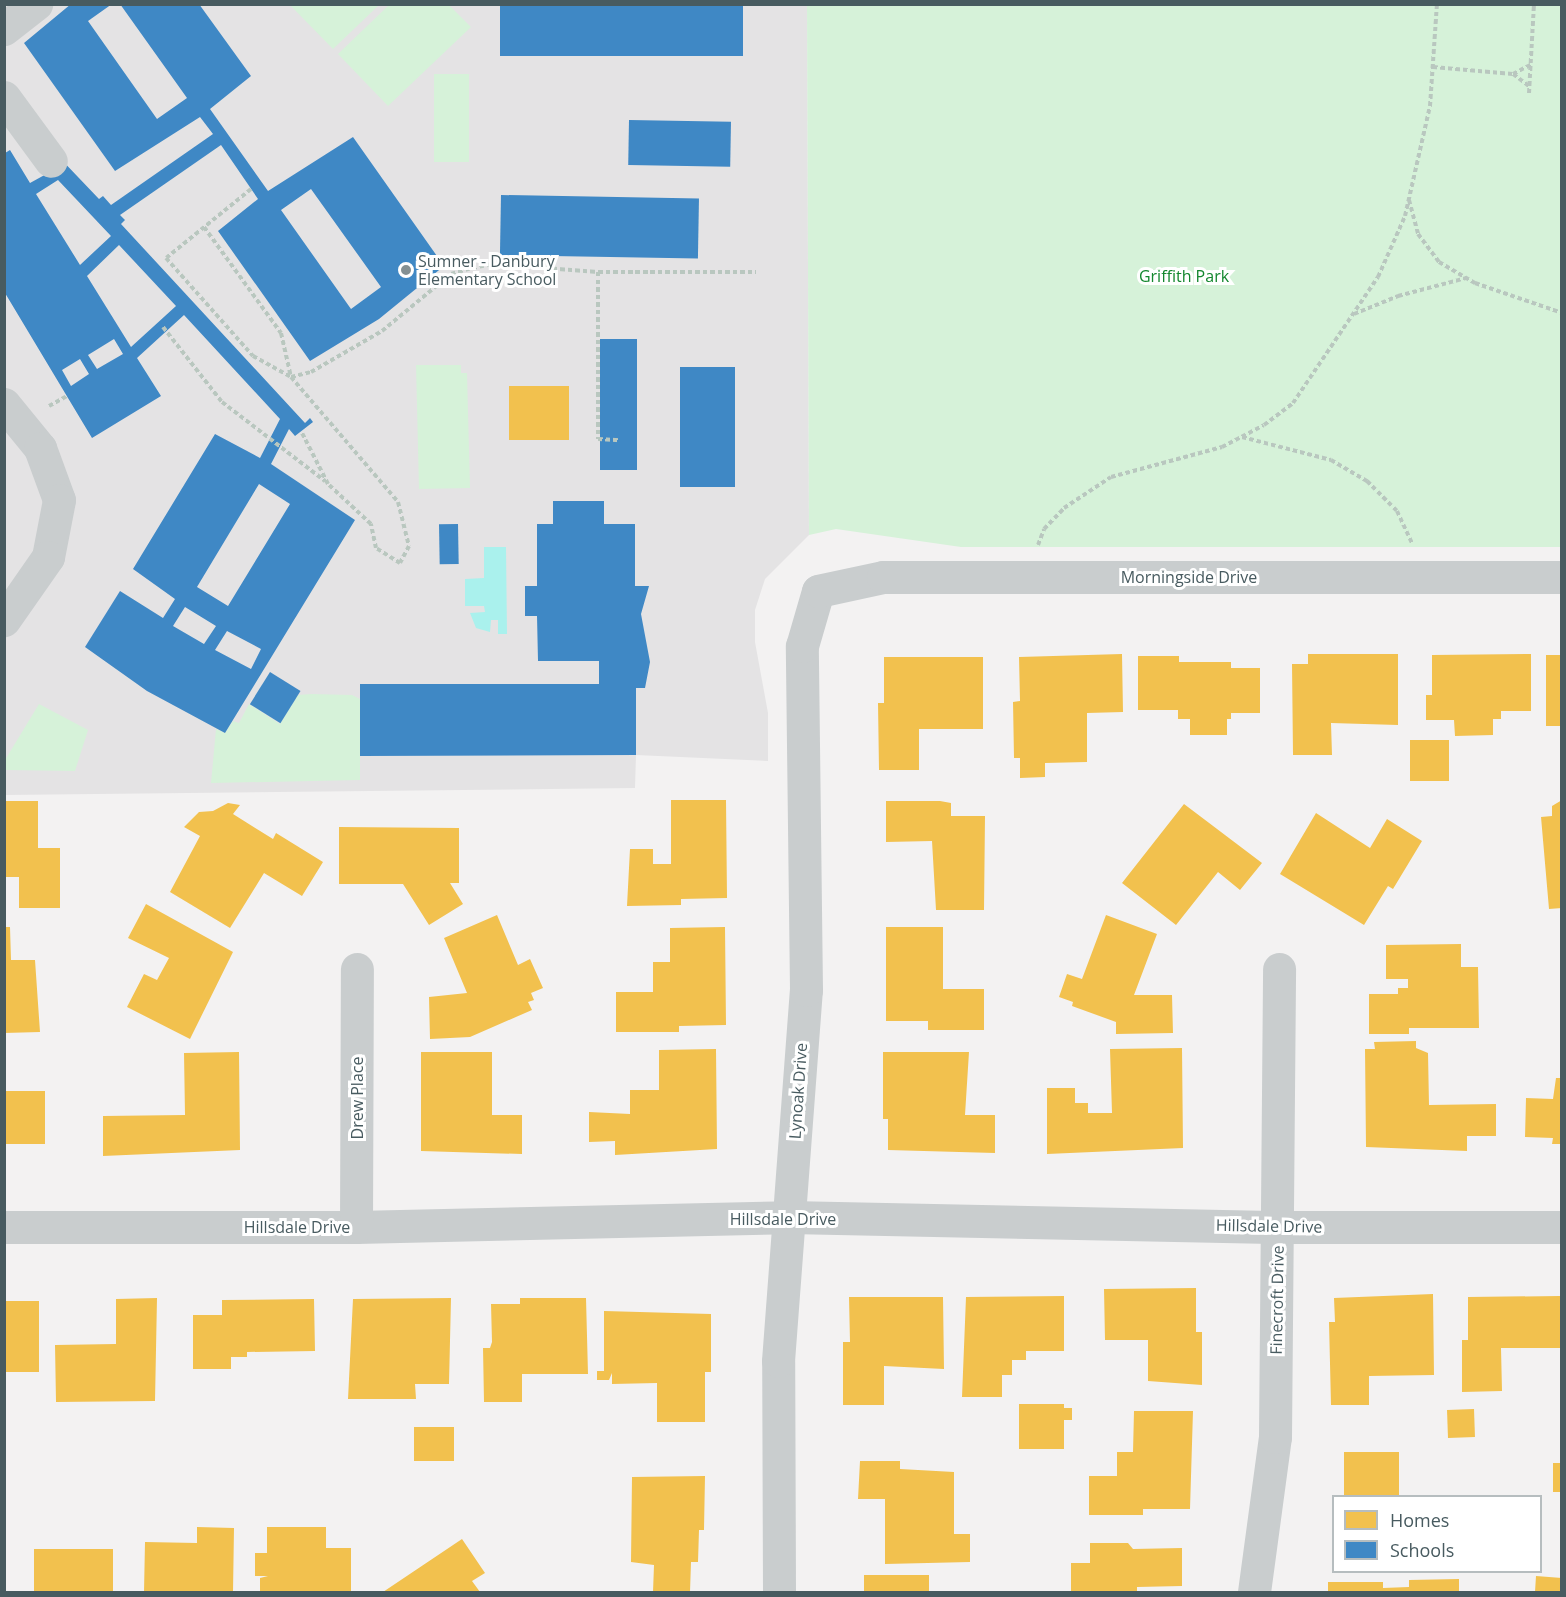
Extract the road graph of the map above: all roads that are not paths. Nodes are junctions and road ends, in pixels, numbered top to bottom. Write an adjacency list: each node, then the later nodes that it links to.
1 (36, 4): 2 (street)
2 (4, 28)
3 (4, 97): 4 (street)
4 (51, 161)
5 (4, 404): 8 (street)
6 (1562, 577): 7 (street, Morningside Drive)
7 (818, 591): 11 (street, Lynoak Drive)
8 (4, 620)
9 (357, 969): 13 (street, Drew Place)
10 (1279, 969): 14 (street, Finecroft Drive)
11 (789, 1217): 13 (street, Hillsdale Drive); 14 (street, Hillsdale Drive); 16 (street, Lynoak Drive)
12 (4, 1227): 13 (street, Hillsdale Drive)
13 (356, 1227)
14 (1278, 1227): 15 (street, Hillsdale Drive); 17 (street, Finecroft Drive)
15 (1562, 1227)
16 (779, 1593)
17 (1254, 1593)

